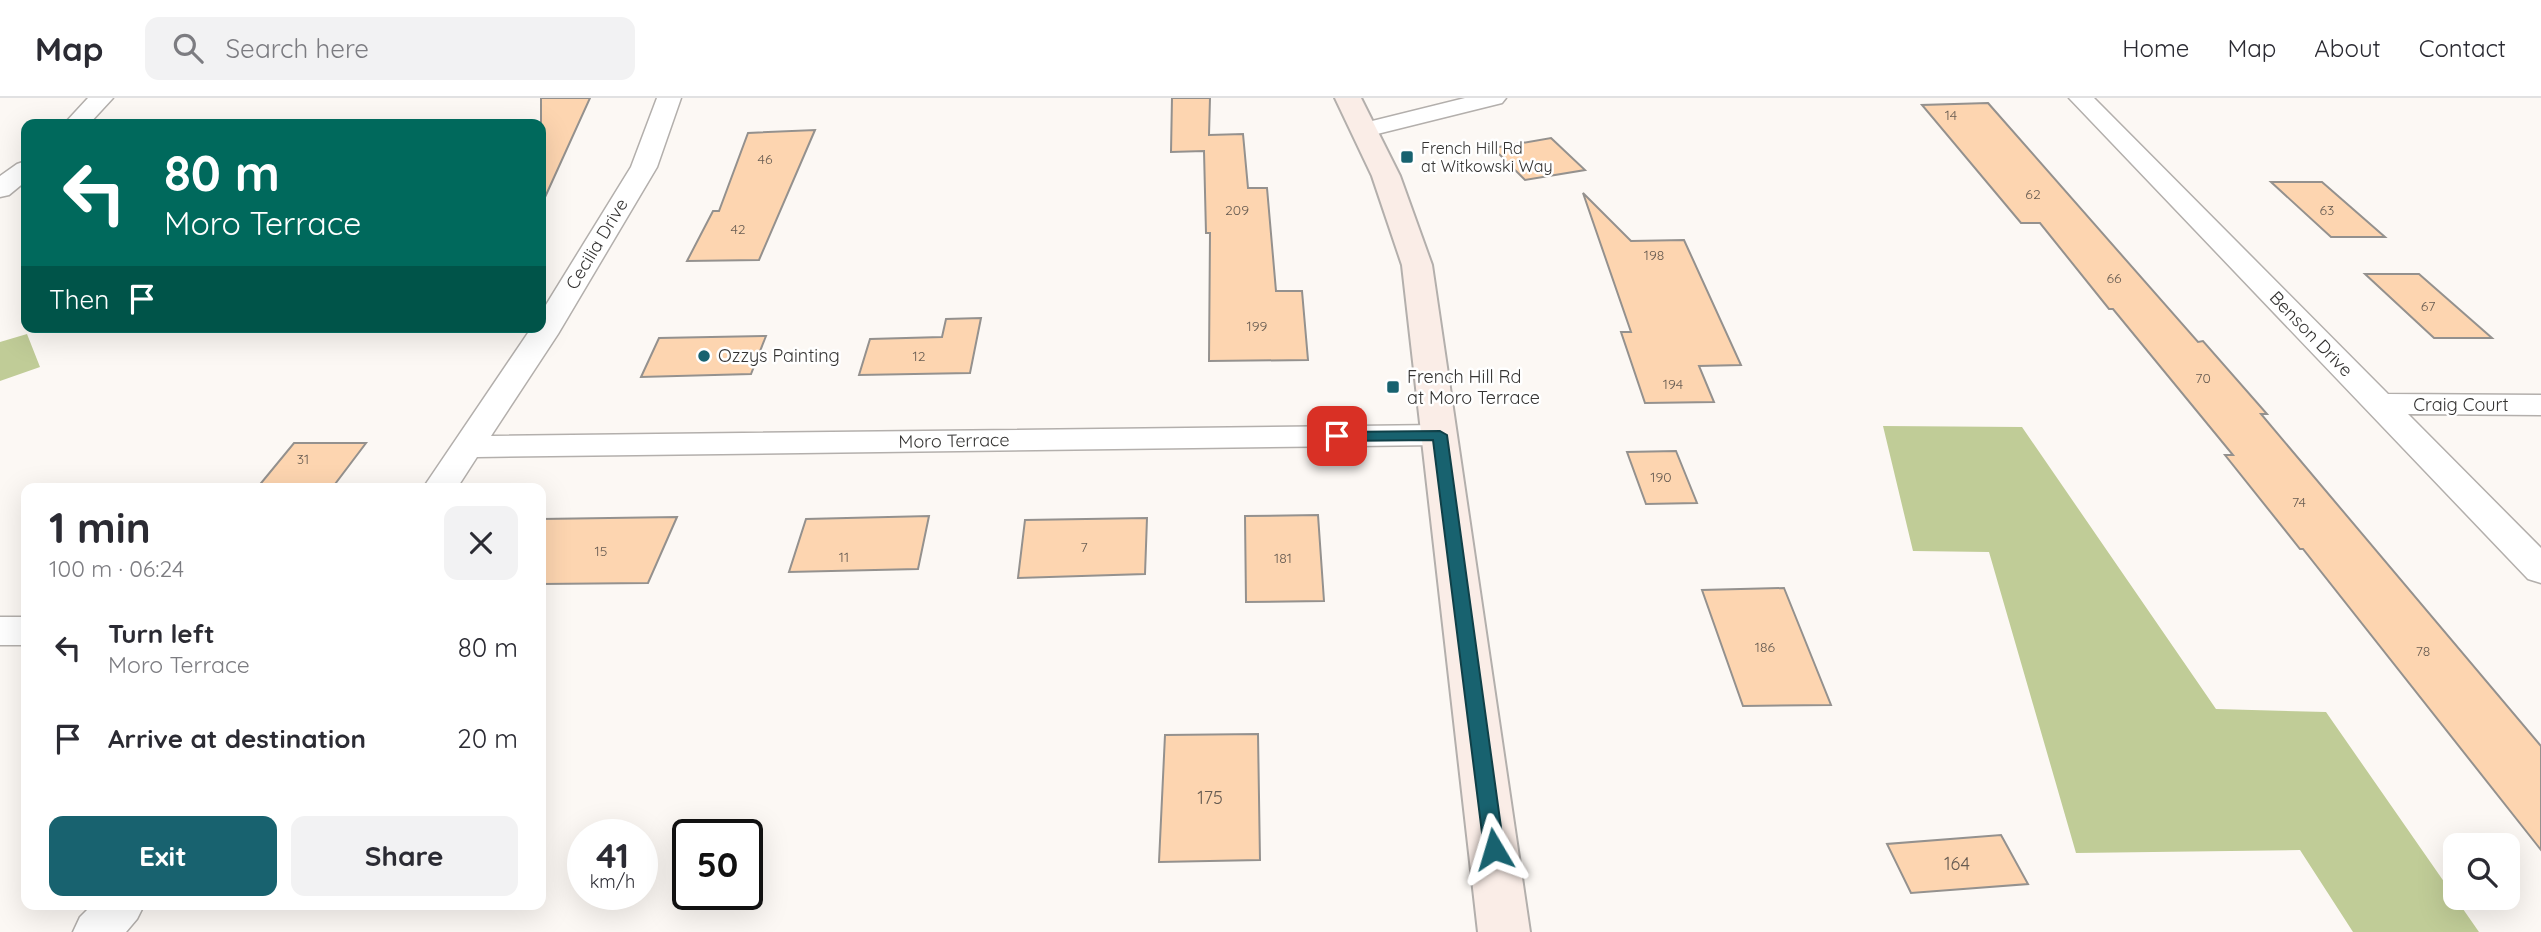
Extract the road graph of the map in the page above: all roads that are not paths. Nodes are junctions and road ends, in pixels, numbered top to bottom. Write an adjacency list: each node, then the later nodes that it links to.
1 (101, 98): 6 (street)
2 (669, 98): 9 (street, Cecilia Drive)
3 (1494, 98): 5 (street)
4 (2081, 98): 11 (street, Benson Drive)
5 (1356, 114): 13 (main road)
6 (81, 119)
7 (21, 173): 8 (street)
8 (0, 189)
9 (546, 329)
10 (544, 333): 14 (street, Cecilia Drive)
11 (2380, 404): 12 (street, Craig Court); 16 (street, Benson Drive)
12 (2541, 405)
13 (1440, 435): 14 (street, Moro Terrace); 21 (main road)
14 (468, 447): 15 (street, Cecilia Drive)
15 (443, 483)
16 (2541, 570)
17 (0, 631): 18 (street)
18 (21, 631)
19 (116, 910): 20 (street)
20 (96, 932)
21 (1504, 932)

